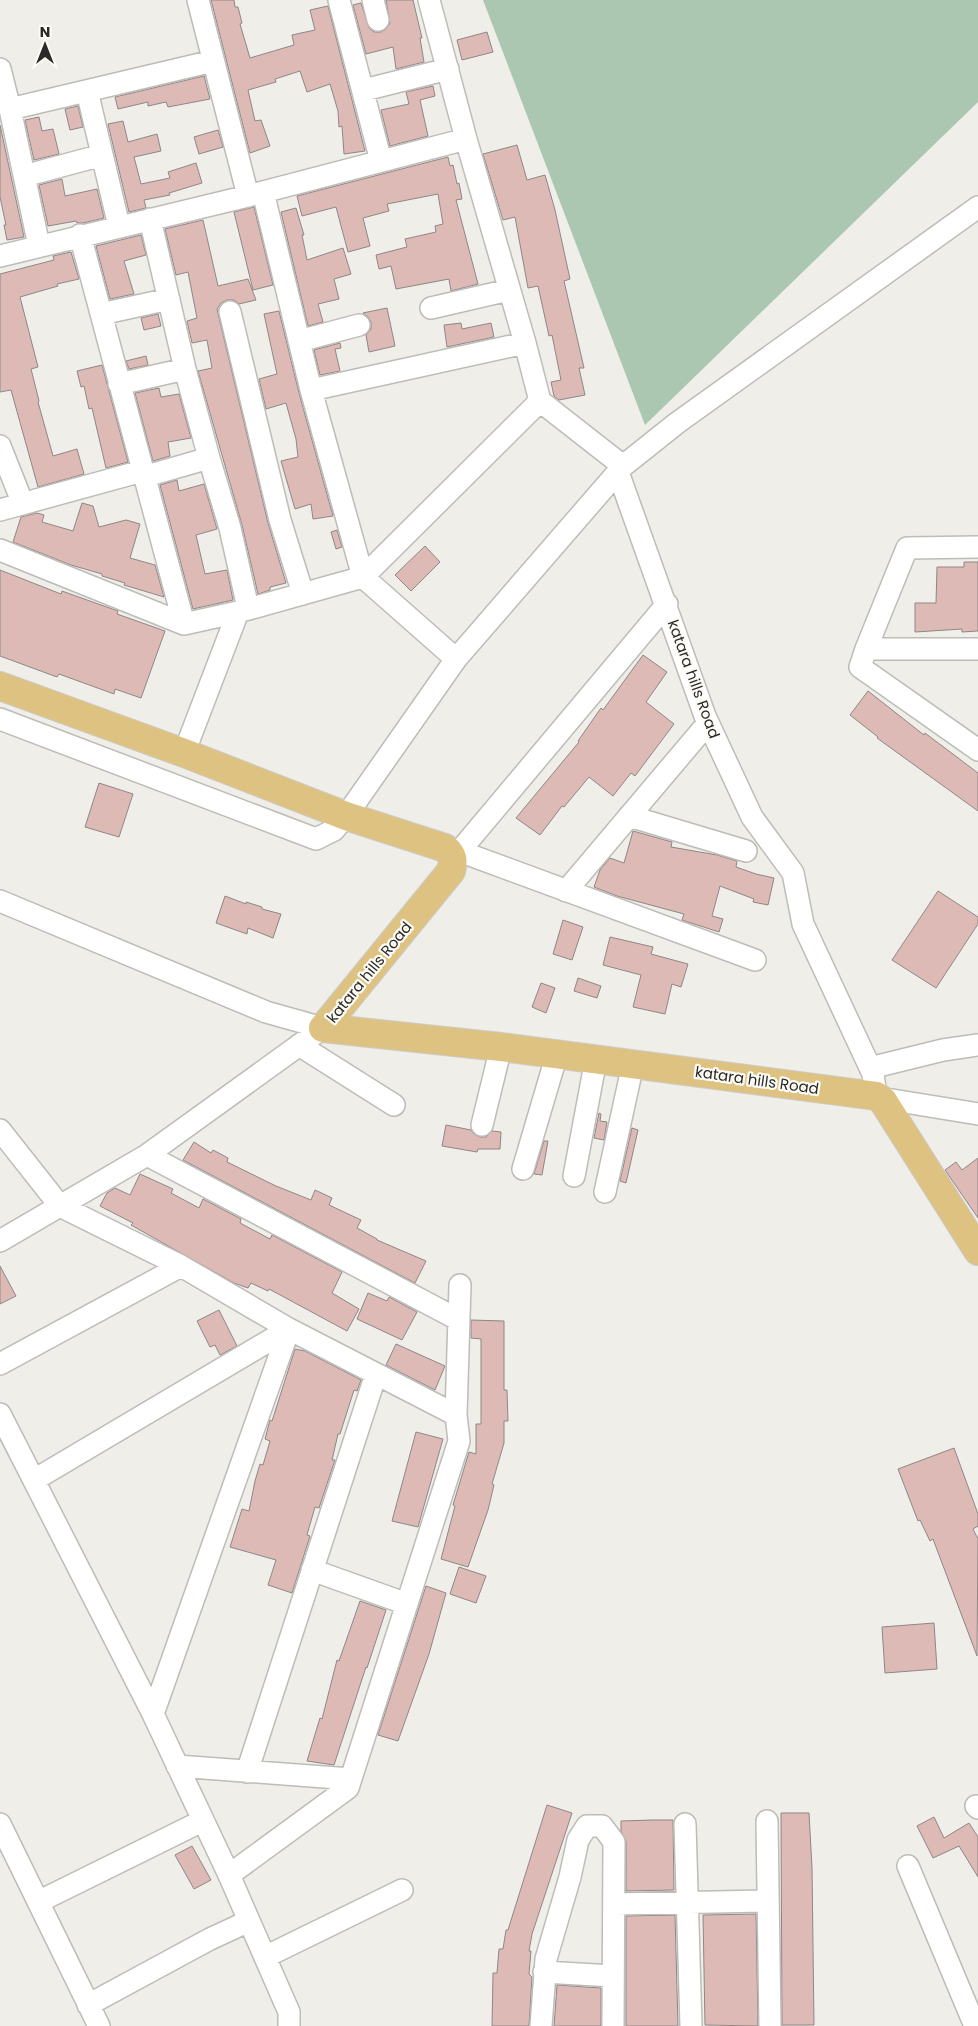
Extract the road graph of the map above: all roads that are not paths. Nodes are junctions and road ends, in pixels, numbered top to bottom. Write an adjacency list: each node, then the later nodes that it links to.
1 (198, 0): 4 (street)
2 (339, 0): 7 (street)
3 (429, 0): 6 (street)
4 (213, 61): 8 (street); 14 (street)
5 (0, 69): 9 (street)
6 (448, 69): 7 (street); 10 (street)
7 (364, 90): 12 (street)
8 (87, 91): 9 (street); 11 (street)
9 (10, 109): 13 (street)
10 (466, 139): 12 (street); 21 (street)
11 (102, 155): 13 (street); 17 (street)
12 (381, 161): 14 (street)
13 (24, 176): 19 (street)
14 (255, 194): 16 (street); 27 (street)
15 (978, 206): 35 (street)
16 (150, 219): 17 (street); 22 (street)
17 (119, 226): 18 (street)
18 (80, 235): 19 (street); 25 (street)
19 (39, 246): 20 (street)
20 (0, 256)
21 (509, 290): 23 (street); 28 (street)
22 (169, 299): 25 (street); 29 (street)
23 (431, 308)
24 (230, 312): 42 (street)
25 (101, 314): 30 (street)
26 (359, 326): 27 (street)
27 (299, 341): 31 (street)
28 (525, 343): 31 (street); 32 (street)
29 (185, 369): 30 (street); 34 (street)
30 (119, 384): 36 (street)
31 (312, 390): 41 (street)
32 (540, 401): 35 (street); 41 (street)
33 (0, 446): 37 (street)
34 (209, 458): 36 (street); 44 (street)
35 (621, 469): 43 (street, katara hills Road); 48 (street)
36 (143, 474): 37 (street); 45 (street)
37 (23, 504): 38 (street)
38 (0, 510)
39 (978, 548): 46 (street)
40 (0, 550): 45 (street)
41 (363, 578): 42 (street); 48 (street)
42 (303, 594): 44 (street)
43 (666, 604): 51 (street, katara hills Road); 57 (street)
44 (243, 610): 45 (street); 53 (street)
45 (184, 624)
46 (866, 649): 47 (street); 52 (street)
47 (978, 649)
48 (456, 659): 54 (street)
49 (0, 686): 53 (main road)
50 (0, 719): 54 (street)
51 (708, 723): 55 (street); 68 (street, katara hills Road)
52 (978, 750)
53 (184, 753): 54 (main road)
54 (346, 816): 57 (main road)
55 (629, 816): 56 (street); 58 (street)
56 (746, 851)
57 (456, 855): 58 (street); 61 (main road, katara hills Road)
58 (566, 891): 60 (street)
59 (0, 901): 61 (street)
60 (755, 960)
61 (336, 1012): 62 (street); 64 (main road, katara hills Road)
62 (299, 1045): 69 (street); 73 (street)
63 (978, 1045): 68 (street)
64 (500, 1047): 65 (main road, katara hills Road); 71 (street)
65 (557, 1054): 66 (main road, katara hills Road); 74 (street)
66 (596, 1059): 67 (main road, katara hills Road); 75 (street)
67 (634, 1064): 68 (main road, katara hills Road); 76 (street)
68 (875, 1084): 70 (street); 79 (main road, katara hills Road)
69 (394, 1105)
70 (978, 1114)
71 (482, 1125)
72 (0, 1130): 77 (street)
73 (147, 1155): 77 (street); 82 (street)
74 (523, 1169)
75 (574, 1176)
76 (605, 1192)
77 (60, 1206): 78 (street); 80 (street)
78 (0, 1241)
79 (978, 1251)
80 (181, 1266): 83 (street); 84 (street)
81 (460, 1285): 82 (street)
82 (459, 1320): 87 (street)
83 (289, 1329): 85 (street); 88 (street); 91 (street)
84 (0, 1364)
85 (376, 1374): 87 (street); 89 (street)
86 (0, 1414): 88 (street)
87 (456, 1415): 90 (street)
88 (34, 1480): 91 (street)
89 (312, 1570): 90 (street); 93 (street)
90 (407, 1604): 94 (street)
91 (153, 1714): 92 (street)
92 (177, 1766): 93 (street); 95 (street)
93 (247, 1772): 94 (street)
94 (351, 1780): 100 (street)
95 (202, 1821): 100 (street); 103 (street)
96 (767, 1821): 102 (street)
97 (0, 1824): 103 (street)
98 (685, 1824): 104 (street)
99 (908, 1866): 117 (street)
100 (229, 1876): 106 (street)
101 (402, 1890): 107 (street)
102 (768, 1901): 104 (street); 116 (street)
103 (38, 1902): 110 (street)
104 (688, 1903): 105 (street); 115 (street)
105 (614, 1904): 108 (street); 109 (street)
106 (249, 1921): 107 (street); 110 (street)
107 (265, 1957): 112 (street)
108 (544, 1972): 109 (street); 113 (street)
109 (613, 1976): 114 (street)
110 (88, 2005): 111 (street)
111 (99, 2026)
112 (289, 2026)
113 (541, 2026)
114 (613, 2026)
115 (691, 2026)
116 (770, 2026)
117 (975, 2026)

